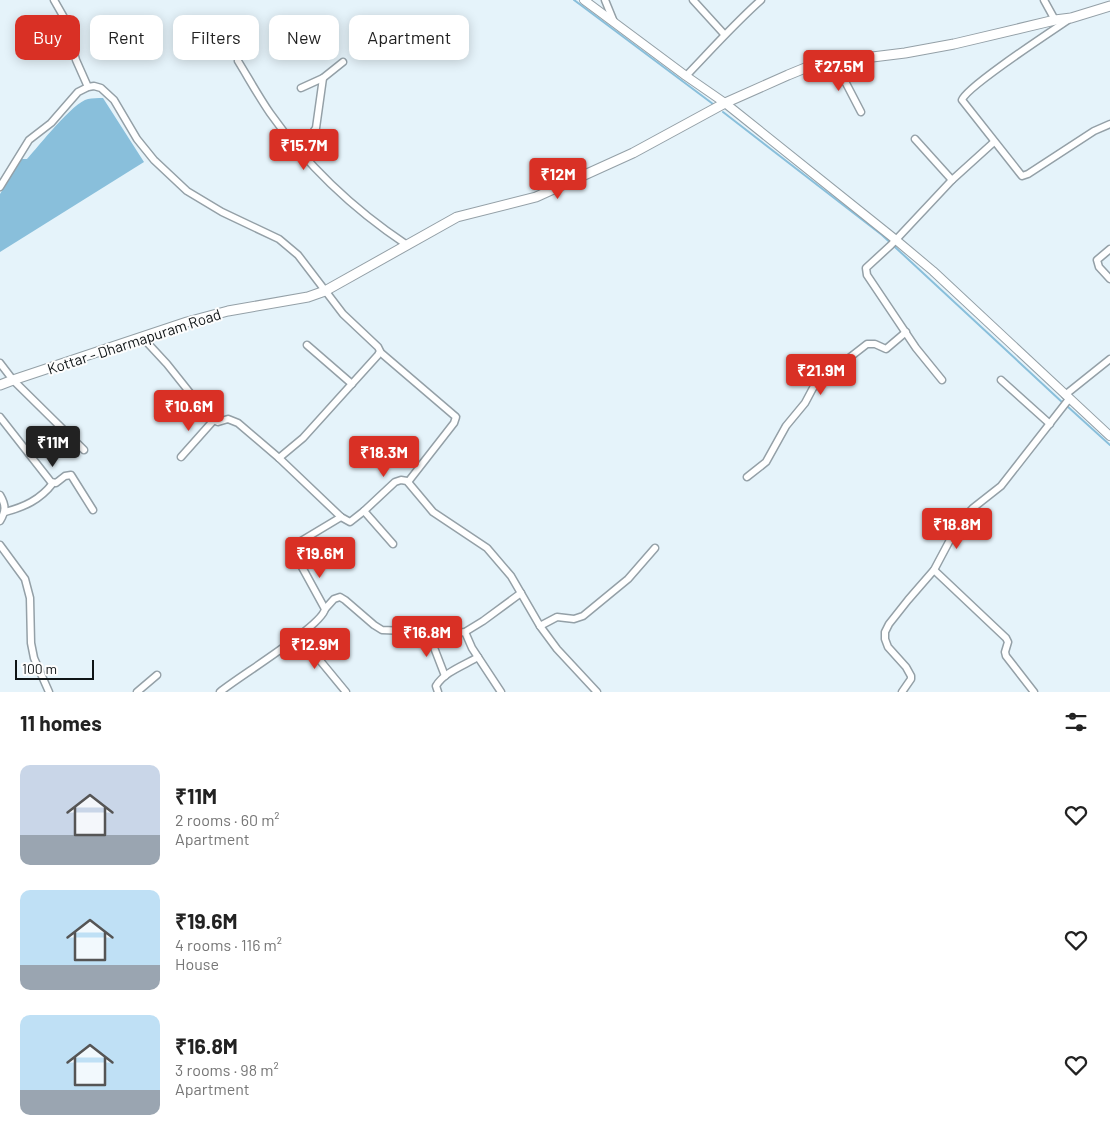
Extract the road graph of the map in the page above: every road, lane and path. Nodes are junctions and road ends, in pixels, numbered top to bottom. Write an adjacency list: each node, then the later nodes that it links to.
1 (54, 0): 17 (street)
2 (584, 0): 10 (street)
3 (605, 0): 10 (street)
4 (693, 0): 11 (street)
5 (761, 0): 11 (street)
6 (1044, 0): 9 (street)
7 (1110, 6): 8 (main road, Kottar - Dharmapuram Road)
8 (1071, 18): 9 (main road, Kottar - Dharmapuram Road); 23 (street)
9 (1054, 20): 14 (main road, Kottar - Dharmapuram Road)
10 (614, 22): 15 (street)
11 (724, 34): 15 (street)
12 (238, 61): 24 (street)
13 (343, 62): 16 (street)
14 (835, 62): 19 (main road, Kottar - Dharmapuram Road); 20 (street)
15 (686, 76): 19 (street)
16 (323, 78): 18 (street); 24 (street)
17 (88, 87): 26 (street); 31 (street)
18 (301, 88)
19 (726, 103): 27 (street); 28 (main road, Kottar - Dharmapuram Road)
20 (862, 112)
21 (1110, 124): 23 (street)
22 (915, 138): 25 (street)
23 (994, 142): 25 (street)
24 (298, 148): 28 (street)
25 (952, 180): 27 (street)
26 (0, 187)
27 (894, 242): 32 (street); 43 (street)
28 (407, 246): 31 (main road, Kottar - Dharmapuram Road)
29 (1110, 249): 30 (street)
30 (1110, 279)
31 (325, 290): 33 (main road, Kottar - Dharmapuram Road); 35 (street)
32 (906, 332): 39 (street); 51 (street)
33 (142, 337): 38 (main road, Kottar - Dharmapuram Road); 45 (street)
34 (307, 346): 41 (street)
35 (380, 352): 41 (street); 52 (street)
36 (1110, 358): 43 (street)
37 (0, 363): 38 (street)
38 (13, 380): 42 (main road, Kottar - Dharmapuram Road); 48 (street)
39 (942, 380)
40 (1001, 380): 46 (street)
41 (352, 384): 50 (street)
42 (0, 385)
43 (1066, 400): 46 (street); 47 (street)
44 (0, 417): 53 (street)
45 (213, 421): 49 (street); 50 (street)
46 (1050, 424): 63 (street)
47 (1110, 436)
48 (84, 450)
49 (181, 457)
50 (279, 458): 58 (street)
51 (746, 478)
52 (408, 482): 56 (street); 64 (street)
53 (52, 483): 55 (street); 57 (street)
54 (0, 495): 57 (street)
55 (94, 510)
56 (364, 511): 58 (street); 60 (street)
57 (5, 512): 59 (street)
58 (341, 518): 65 (street)
59 (0, 521)
60 (393, 544)
61 (0, 545): 73 (street)
62 (655, 548): 66 (street)
63 (934, 570): 80 (street); 81 (street)
64 (521, 593): 66 (street); 68 (street)
65 (325, 609): 67 (street); 69 (street)
66 (540, 626): 79 (street)
67 (428, 632): 68 (street); 72 (street)
68 (465, 632): 70 (street)
69 (299, 635): 75 (street); 76 (street)
70 (478, 657): 72 (street); 78 (street)
71 (157, 675): 74 (street)
72 (445, 676): 77 (street)
73 (49, 692)
74 (137, 692)
75 (220, 692)
76 (346, 692)
77 (438, 692)
78 (501, 692)
79 (597, 692)
80 (902, 692)
81 (1034, 692)

